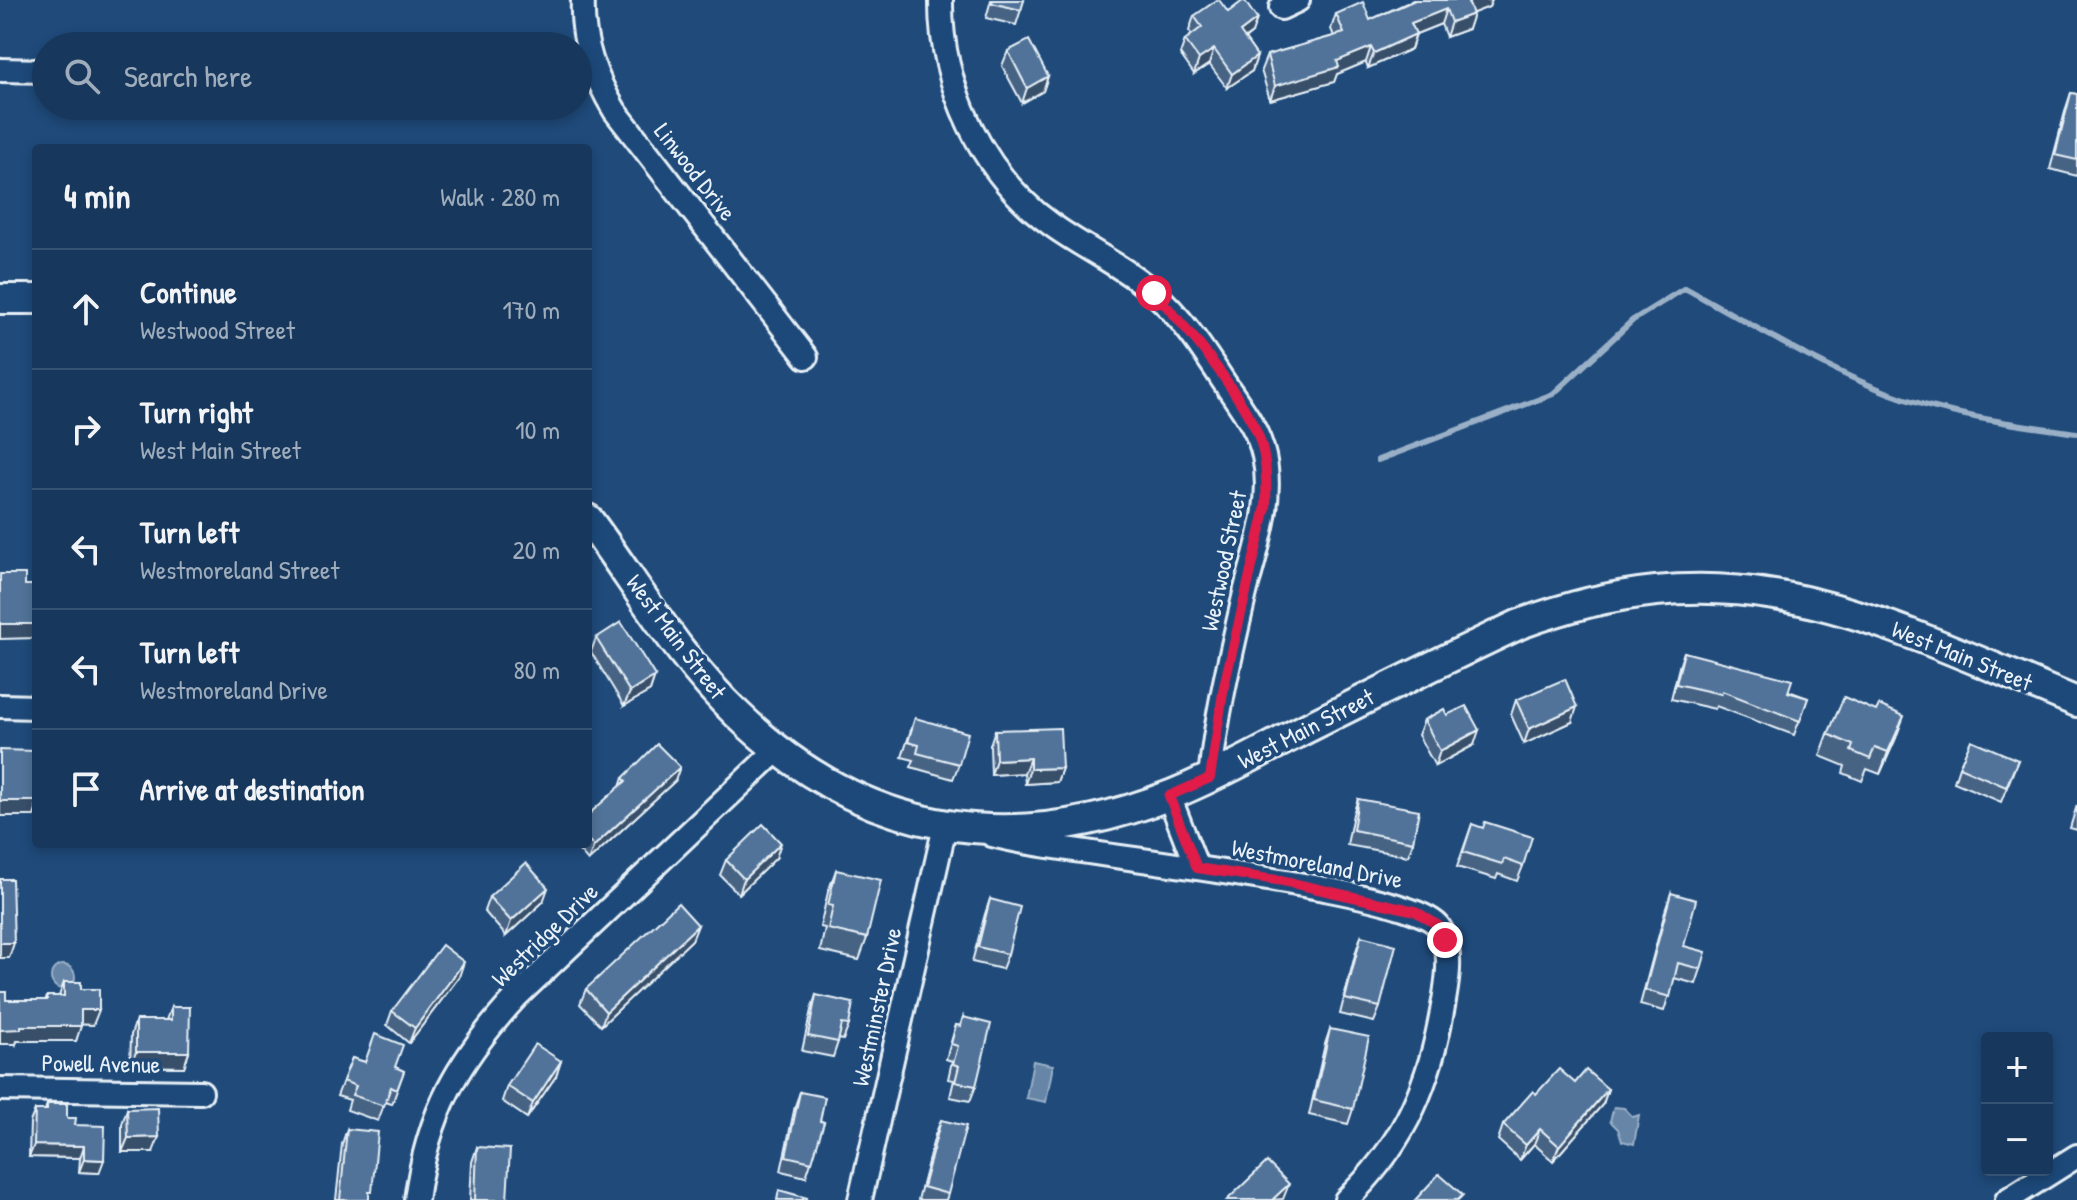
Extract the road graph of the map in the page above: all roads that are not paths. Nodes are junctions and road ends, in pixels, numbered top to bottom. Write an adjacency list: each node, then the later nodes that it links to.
1 (583, 0): 3 (street, Linwood Drive)
2 (941, 0): 15 (street, Westwood Street)
3 (586, 32)
4 (592, 55): 9 (street, Linwood Drive)
5 (0, 70): 6 (street)
6 (32, 71)
7 (0, 299): 8 (main road)
8 (32, 299)
9 (806, 357)
10 (592, 525): 14 (main road, West Main Street)
11 (2077, 702): 15 (main road, West Main Street)
12 (0, 706): 13 (street)
13 (32, 707)
14 (777, 750): 17 (main road, West Main Street); 23 (street, Westridge Drive)
15 (1210, 778): 16 (main road, West Main Street)
16 (1169, 796): 18 (main road, West Main Street); 19 (street)
17 (945, 826): 18 (main road, West Main Street); 24 (street, Westminster Drive)
18 (975, 831): 19 (street, Westmoreland Drive)
19 (1197, 868): 25 (street, Westmoreland Drive)
20 (0, 1089): 21 (street, Powell Avenue)
21 (201, 1092)
22 (2077, 1156): 26 (street)
23 (416, 1200)
24 (860, 1200)
25 (1346, 1200)
26 (2007, 1200)

